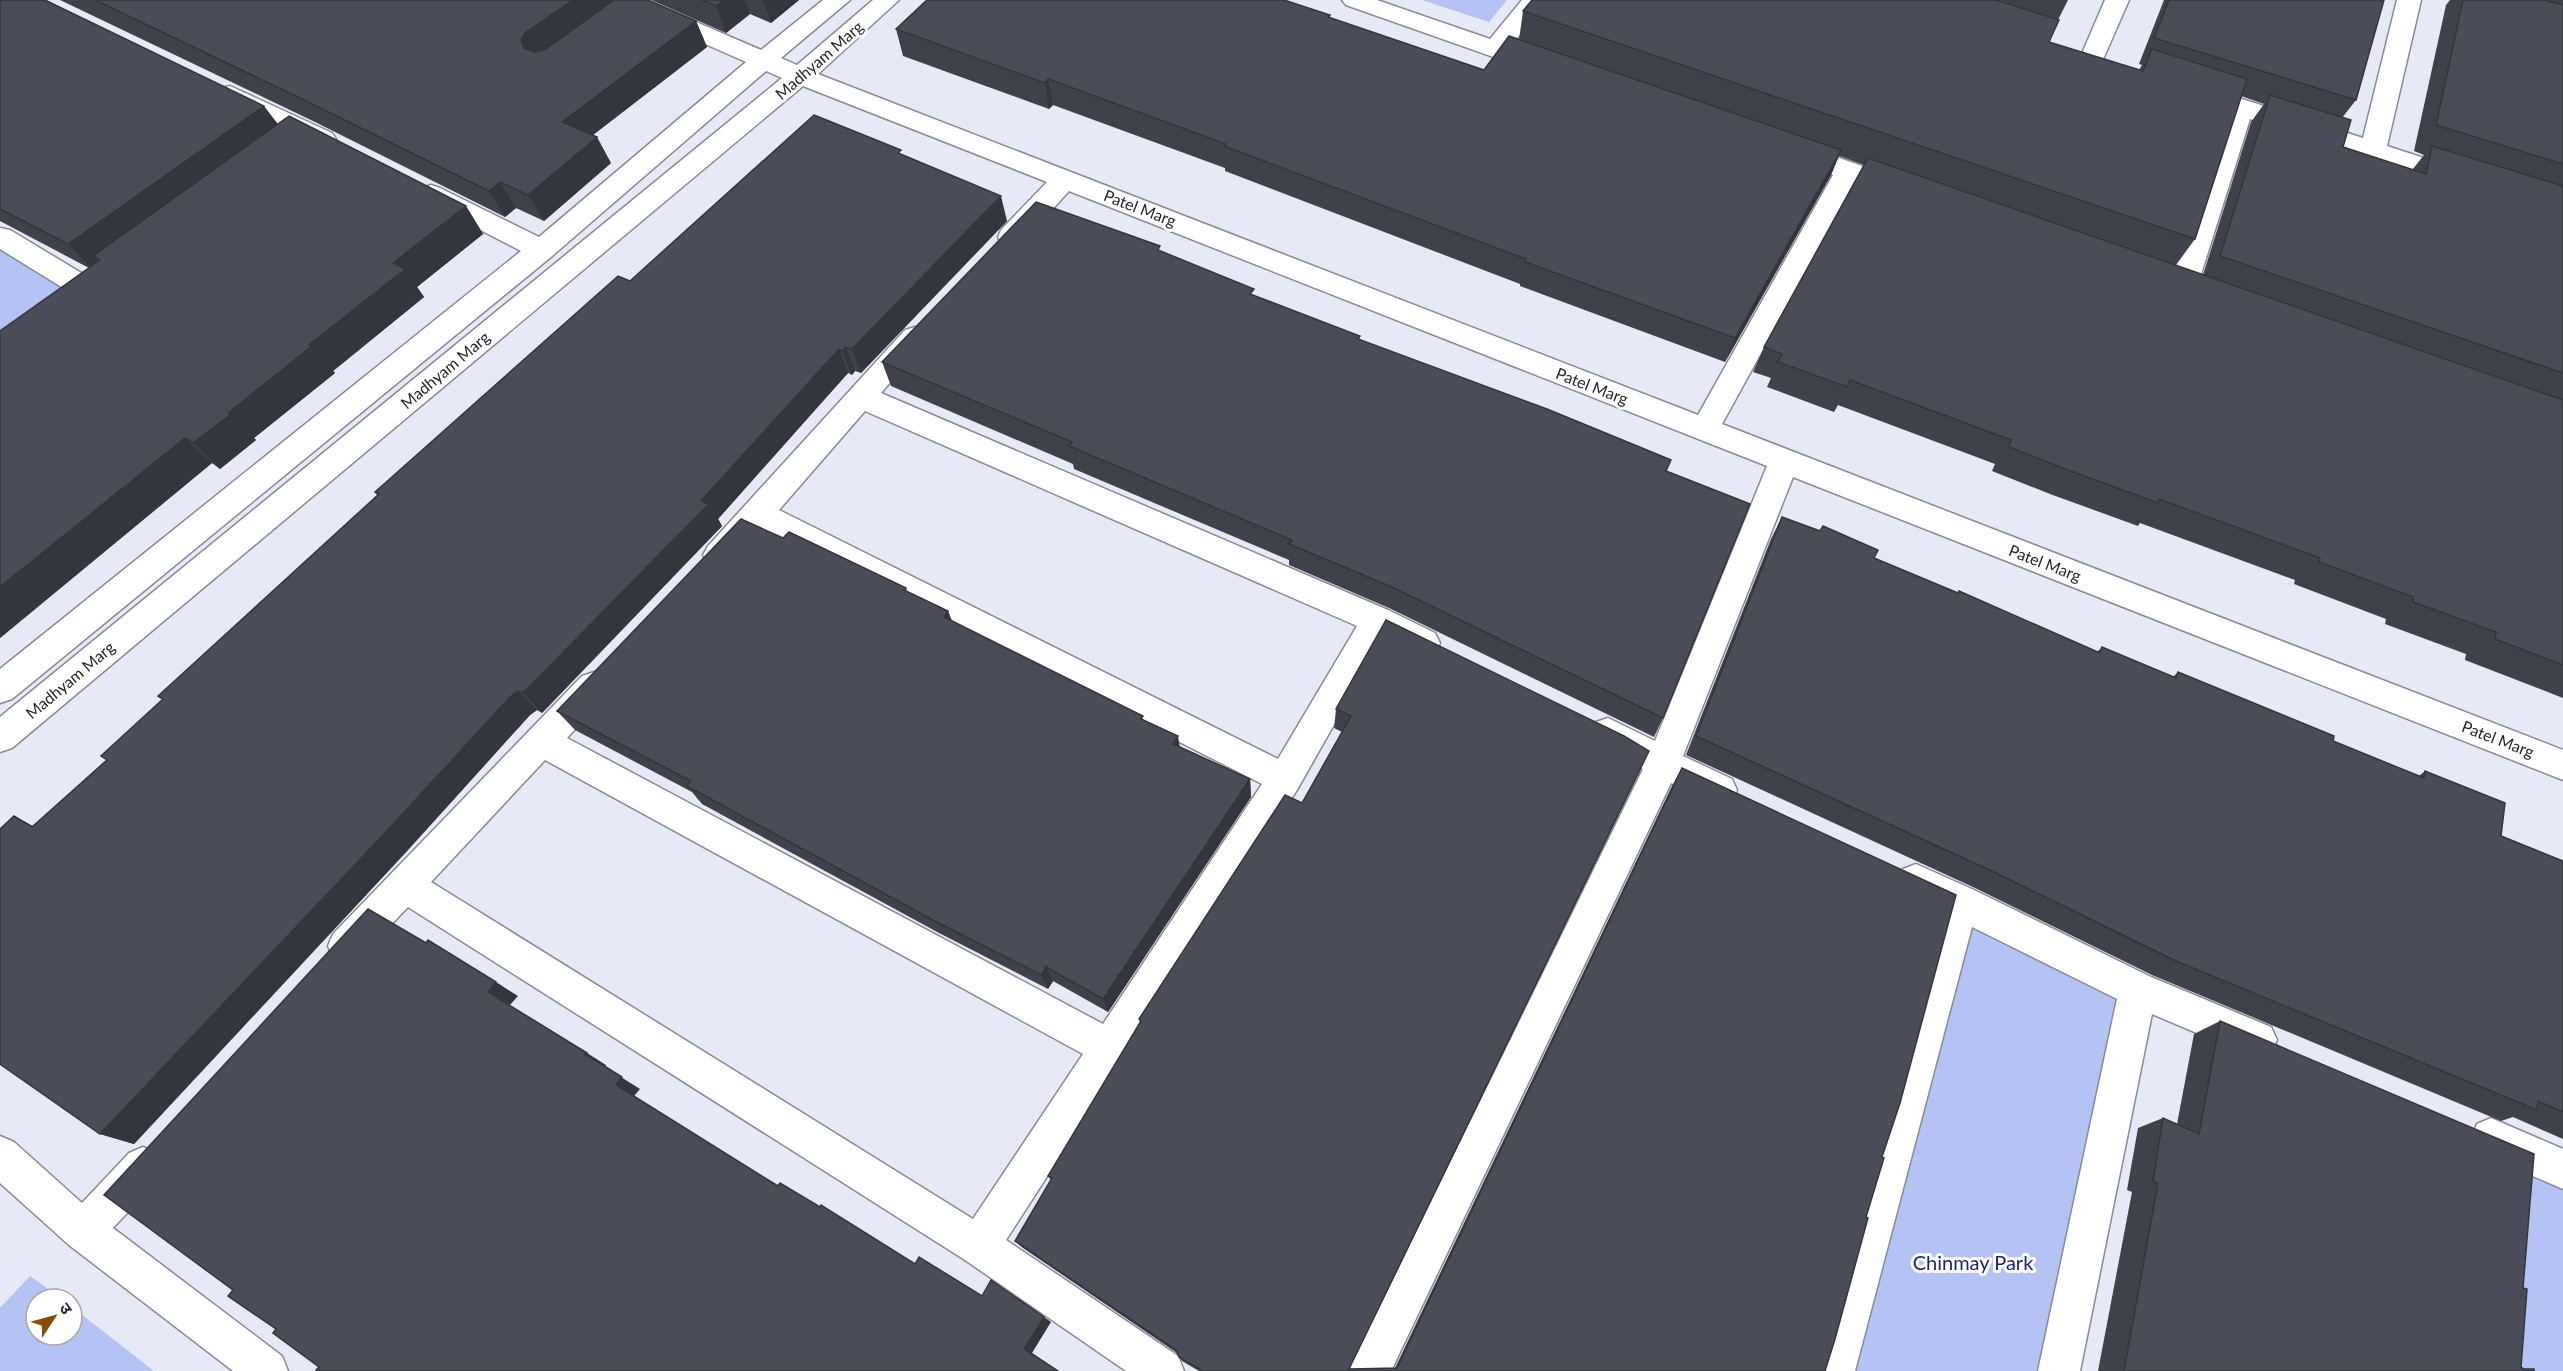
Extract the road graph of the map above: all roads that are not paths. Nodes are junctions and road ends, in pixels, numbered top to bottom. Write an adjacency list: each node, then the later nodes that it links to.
1 (838, 0): 10 (street, Madhyam Marg)
2 (887, 0): 12 (street, Madhyam Marg)
3 (1354, 0): 8 (street)
4 (1535, 0): 8 (street)
5 (2117, 0): 9 (street)
6 (2409, 0): 18 (street)
7 (626, 8): 10 (street, Patel Marg)
8 (1496, 49): 11 (street)
9 (2092, 58)
10 (763, 60): 12 (street, Patel Marg); 25 (street, Madhyam Marg)
11 (1562, 72)
12 (800, 76): 20 (street, Patel Marg); 40 (street, Madhyam Marg)
13 (213, 86): 17 (street)
14 (2177, 86): 15 (street)
15 (2241, 107): 18 (street); 27 (street)
16 (1771, 144): 19 (street)
17 (339, 147)
18 (2373, 151): 22 (street)
19 (1849, 171): 23 (street); 31 (street)
20 (1065, 179): 26 (street); 31 (street, Patel Marg)
21 (414, 185): 25 (street)
22 (2485, 186)
23 (1927, 198)
24 (0, 237): 29 (street)
25 (542, 250): 38 (street, Madhyam Marg)
26 (991, 257)
27 (2183, 287)
28 (934, 318): 30 (street)
29 (0, 353)
30 (860, 396): 33 (street); 35 (street)
31 (1704, 430): 32 (street, Patel Marg)
32 (1784, 461): 42 (street); 43 (street, Patel Marg)
33 (758, 513): 34 (street); 44 (street)
34 (702, 572)
35 (1377, 620): 36 (street); 44 (street)
36 (1450, 656)
37 (614, 665): 41 (street)
38 (0, 689)
39 (1575, 717): 42 (street)
40 (0, 738)
41 (541, 741): 47 (street); 51 (street)
42 (1663, 763): 45 (street); 61 (street)
43 (2563, 765)
44 (1285, 779): 51 (street)
45 (1748, 803)
46 (1886, 867): 48 (street)
47 (403, 884): 49 (street); 58 (street)
48 (1961, 902): 50 (street); 62 (street)
49 (323, 971)
50 (2138, 990): 52 (street); 63 (street)
51 (1109, 1048): 58 (street)
52 (2292, 1054)
53 (2457, 1124): 56 (street)
54 (163, 1145): 57 (street)
55 (0, 1156): 57 (street)
56 (2563, 1169)
57 (83, 1231): 59 (street)
58 (979, 1246): 60 (street)
59 (267, 1371)
60 (1163, 1371)
61 (1369, 1371)
62 (1834, 1371)
63 (2059, 1371)

